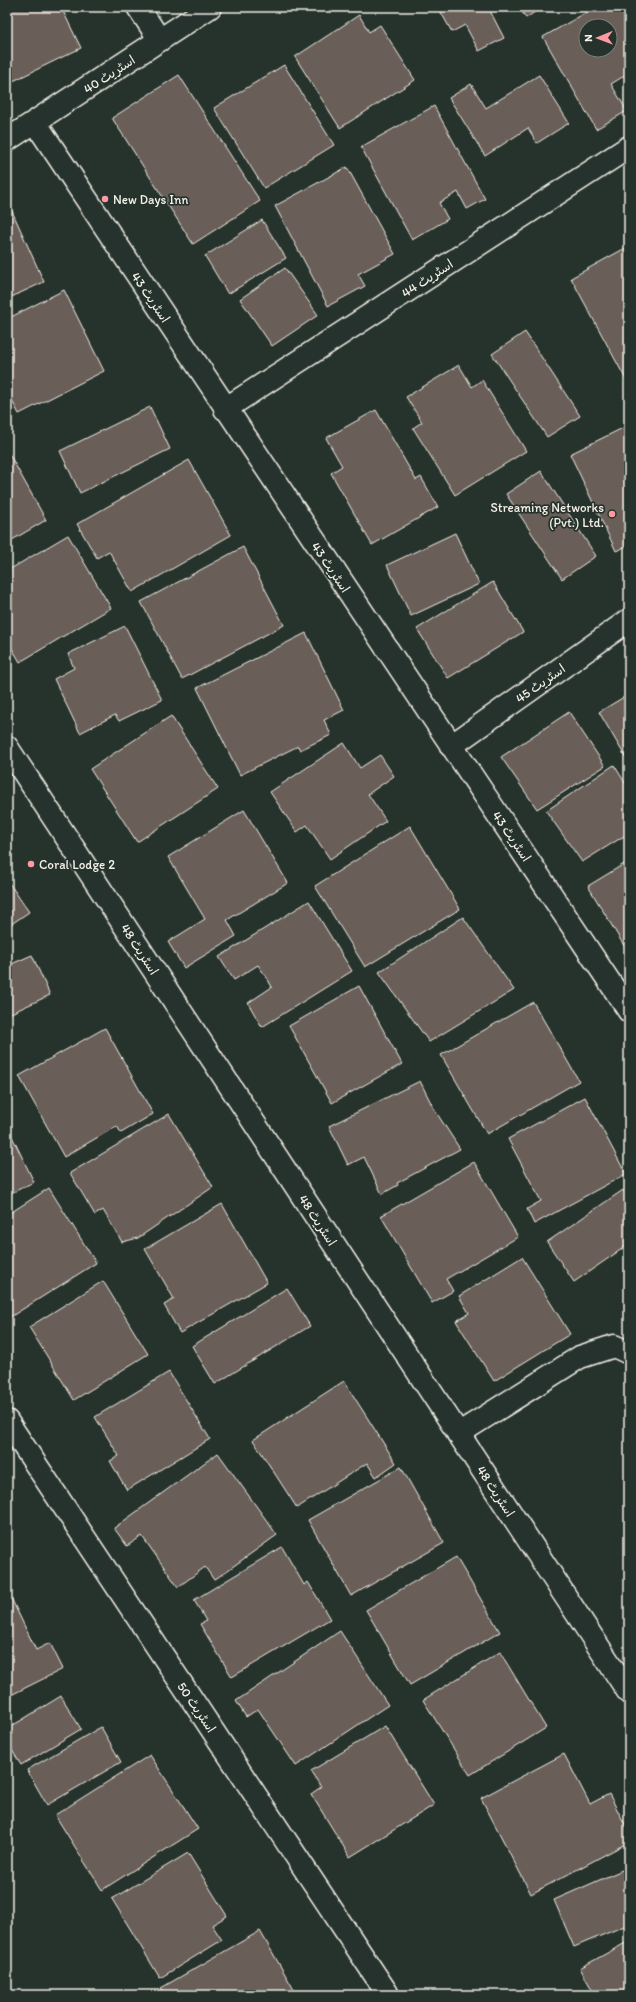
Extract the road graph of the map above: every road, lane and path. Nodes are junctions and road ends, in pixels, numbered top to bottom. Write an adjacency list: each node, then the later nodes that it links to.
1 (138, 7): 3 (street)
2 (210, 7): 3 (street, اسٹریٹ 40)
3 (160, 40): 4 (street, اسٹریٹ 40)
4 (35, 122): 5 (street, اسٹریٹ 40); 7 (street, اسٹریٹ 43)
5 (7, 140)
6 (629, 147): 7 (street, اسٹریٹ 44)
7 (225, 409): 9 (street, اسٹریٹ 43)
8 (629, 620): 9 (street, اسٹریٹ 45)
9 (451, 746): 11 (street, اسٹریٹ 43)
10 (7, 747): 14 (street, اسٹریٹ 48)
11 (629, 1010)
12 (629, 1352): 14 (street)
13 (7, 1421): 16 (street, اسٹریٹ 50)
14 (458, 1434): 15 (street, اسٹریٹ 48)
15 (629, 1693)
16 (386, 1993)

